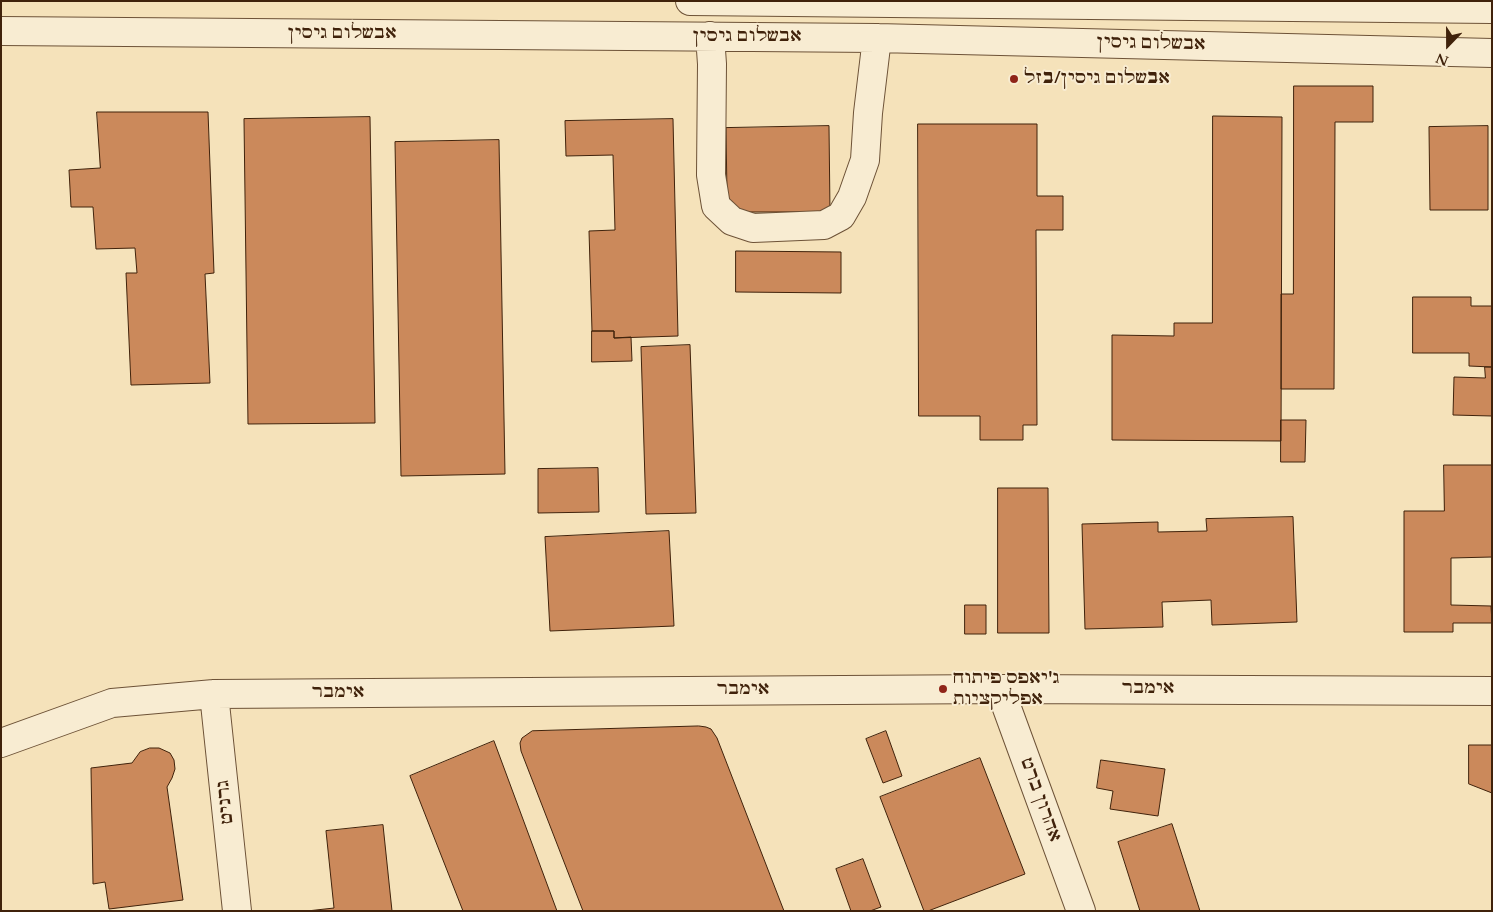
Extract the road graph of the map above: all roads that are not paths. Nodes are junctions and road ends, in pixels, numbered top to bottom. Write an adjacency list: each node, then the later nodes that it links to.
1 (690, 1): 2 (street, אבשלום גיסין)
2 (1492, 9)
3 (1, 31): 4 (street, אבשלום גיסין)
4 (710, 36): 5 (street, אבשלום גיסין); 5 (street)
5 (878, 38): 6 (street, אבשלום גיסין)
6 (1492, 53)
7 (1000, 689): 8 (street, אימבר); 9 (street, אימבר); 12 (street, אהרון ברט)
8 (1492, 691)
9 (214, 694): 10 (street, אימבר); 11 (street, גרניט)
10 (1, 743)
11 (238, 911)
12 (1081, 911)

